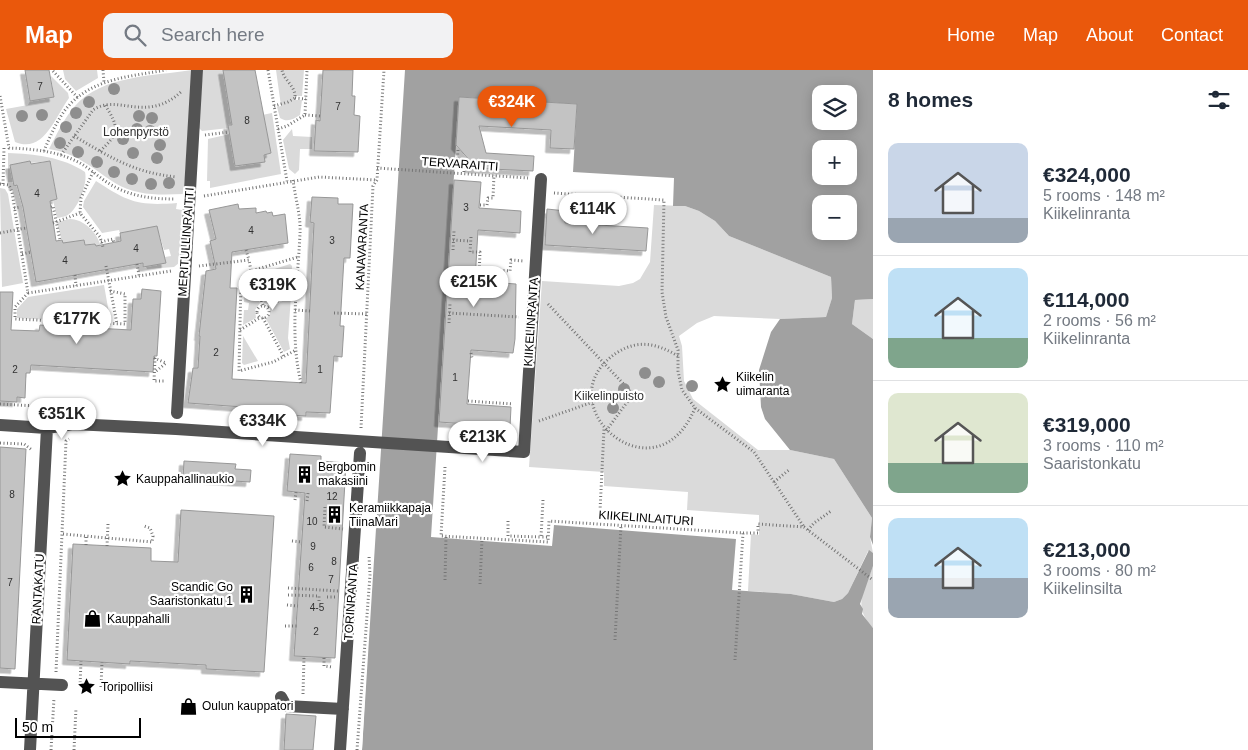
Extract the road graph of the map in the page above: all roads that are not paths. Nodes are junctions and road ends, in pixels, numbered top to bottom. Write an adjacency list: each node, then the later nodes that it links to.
1 (197, 70): 3 (street, MERITULLINRAITTI)
2 (541, 186): 5 (street, KIIKELINRANTA)
3 (176, 413)
4 (0, 425): 5 (street)
5 (47, 428): 8 (street, RANTAKATU)
6 (360, 453): 11 (street, TORINRANTA)
7 (0, 682): 8 (street)
8 (33, 684): 9 (street); 12 (street, RANTAKATU)
9 (59, 685)
10 (281, 697): 11 (street)
11 (343, 709): 13 (street, TORINRANTA)
12 (30, 750)
13 (340, 750)

